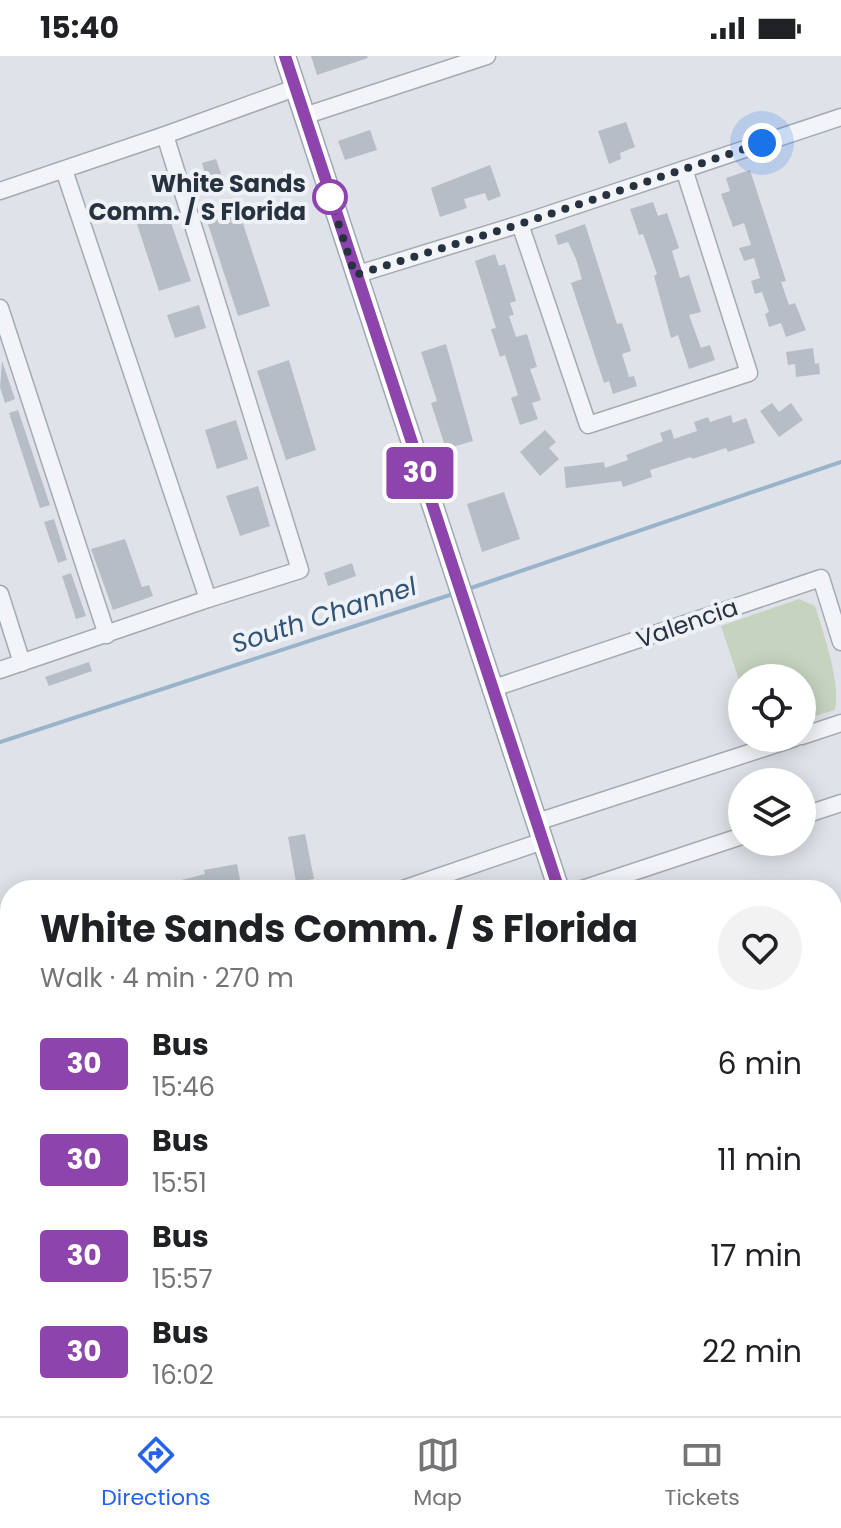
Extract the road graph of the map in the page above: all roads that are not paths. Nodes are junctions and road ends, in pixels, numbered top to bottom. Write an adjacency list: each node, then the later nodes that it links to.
1 (285, 56): 3 (main road)
2 (487, 56): 4 (street)
3 (295, 88): 4 (main road); 6 (street)
4 (304, 116): 11 (main road)
5 (841, 117): 7 (street)
6 (165, 135): 8 (street); 14 (street)
7 (684, 169): 10 (street); 10 (street)
8 (64, 170): 9 (street); 14 (street)
9 (0, 191)
10 (520, 224): 11 (street)
11 (355, 275): 19 (main road)
12 (0, 308): 15 (street)
13 (0, 594): 17 (street)
14 (208, 599): 15 (street)
15 (107, 635): 17 (street)
16 (841, 642): 19 (street, Valencia)
17 (22, 663): 18 (street)
18 (0, 670)
19 (491, 689): 25 (main road)
20 (841, 723): 21 (street)
21 (816, 731)
22 (757, 752): 25 (street)
23 (841, 803): 24 (street)
24 (816, 811)
25 (540, 832): 27 (street); 28 (main road)
26 (728, 841): 29 (street)
27 (424, 880)
28 (556, 880)
29 (609, 880)

